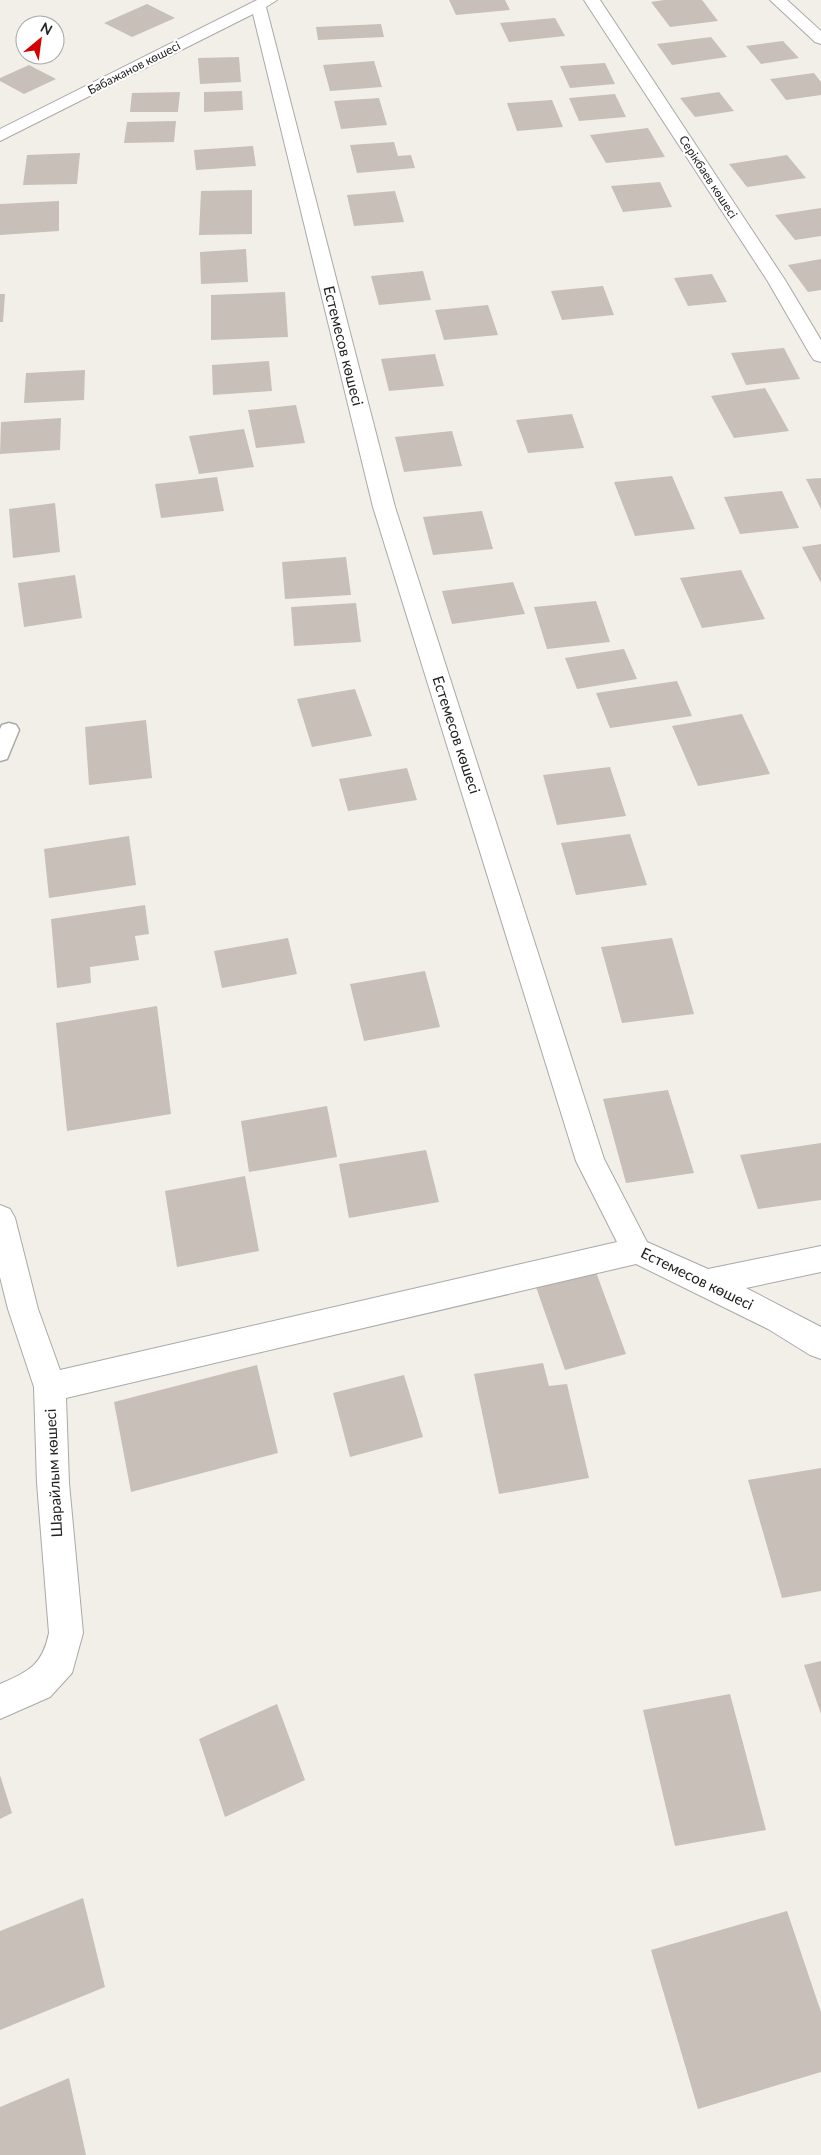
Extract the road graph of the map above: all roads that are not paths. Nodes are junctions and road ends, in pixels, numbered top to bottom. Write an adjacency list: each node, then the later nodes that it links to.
1 (592, 0): 6 (street, Серікбаев көшесі)
2 (778, 0): 4 (street)
3 (264, 3): 5 (street, Бабажанов көшесі); 10 (street, Естемесов көшесі)
4 (821, 39)
5 (0, 136)
6 (821, 356)
7 (9, 730): 8 (lane)
8 (0, 754)
9 (0, 1218): 14 (street, Шарайлым көшесі)
10 (637, 1250): 12 (street, Естемесов көшесі); 14 (street)
11 (821, 1259): 12 (street)
12 (705, 1283): 13 (street, Естемесов көшесі)
13 (821, 1345)
14 (50, 1387): 15 (street, Шарайлым көшесі)
15 (0, 1702)

